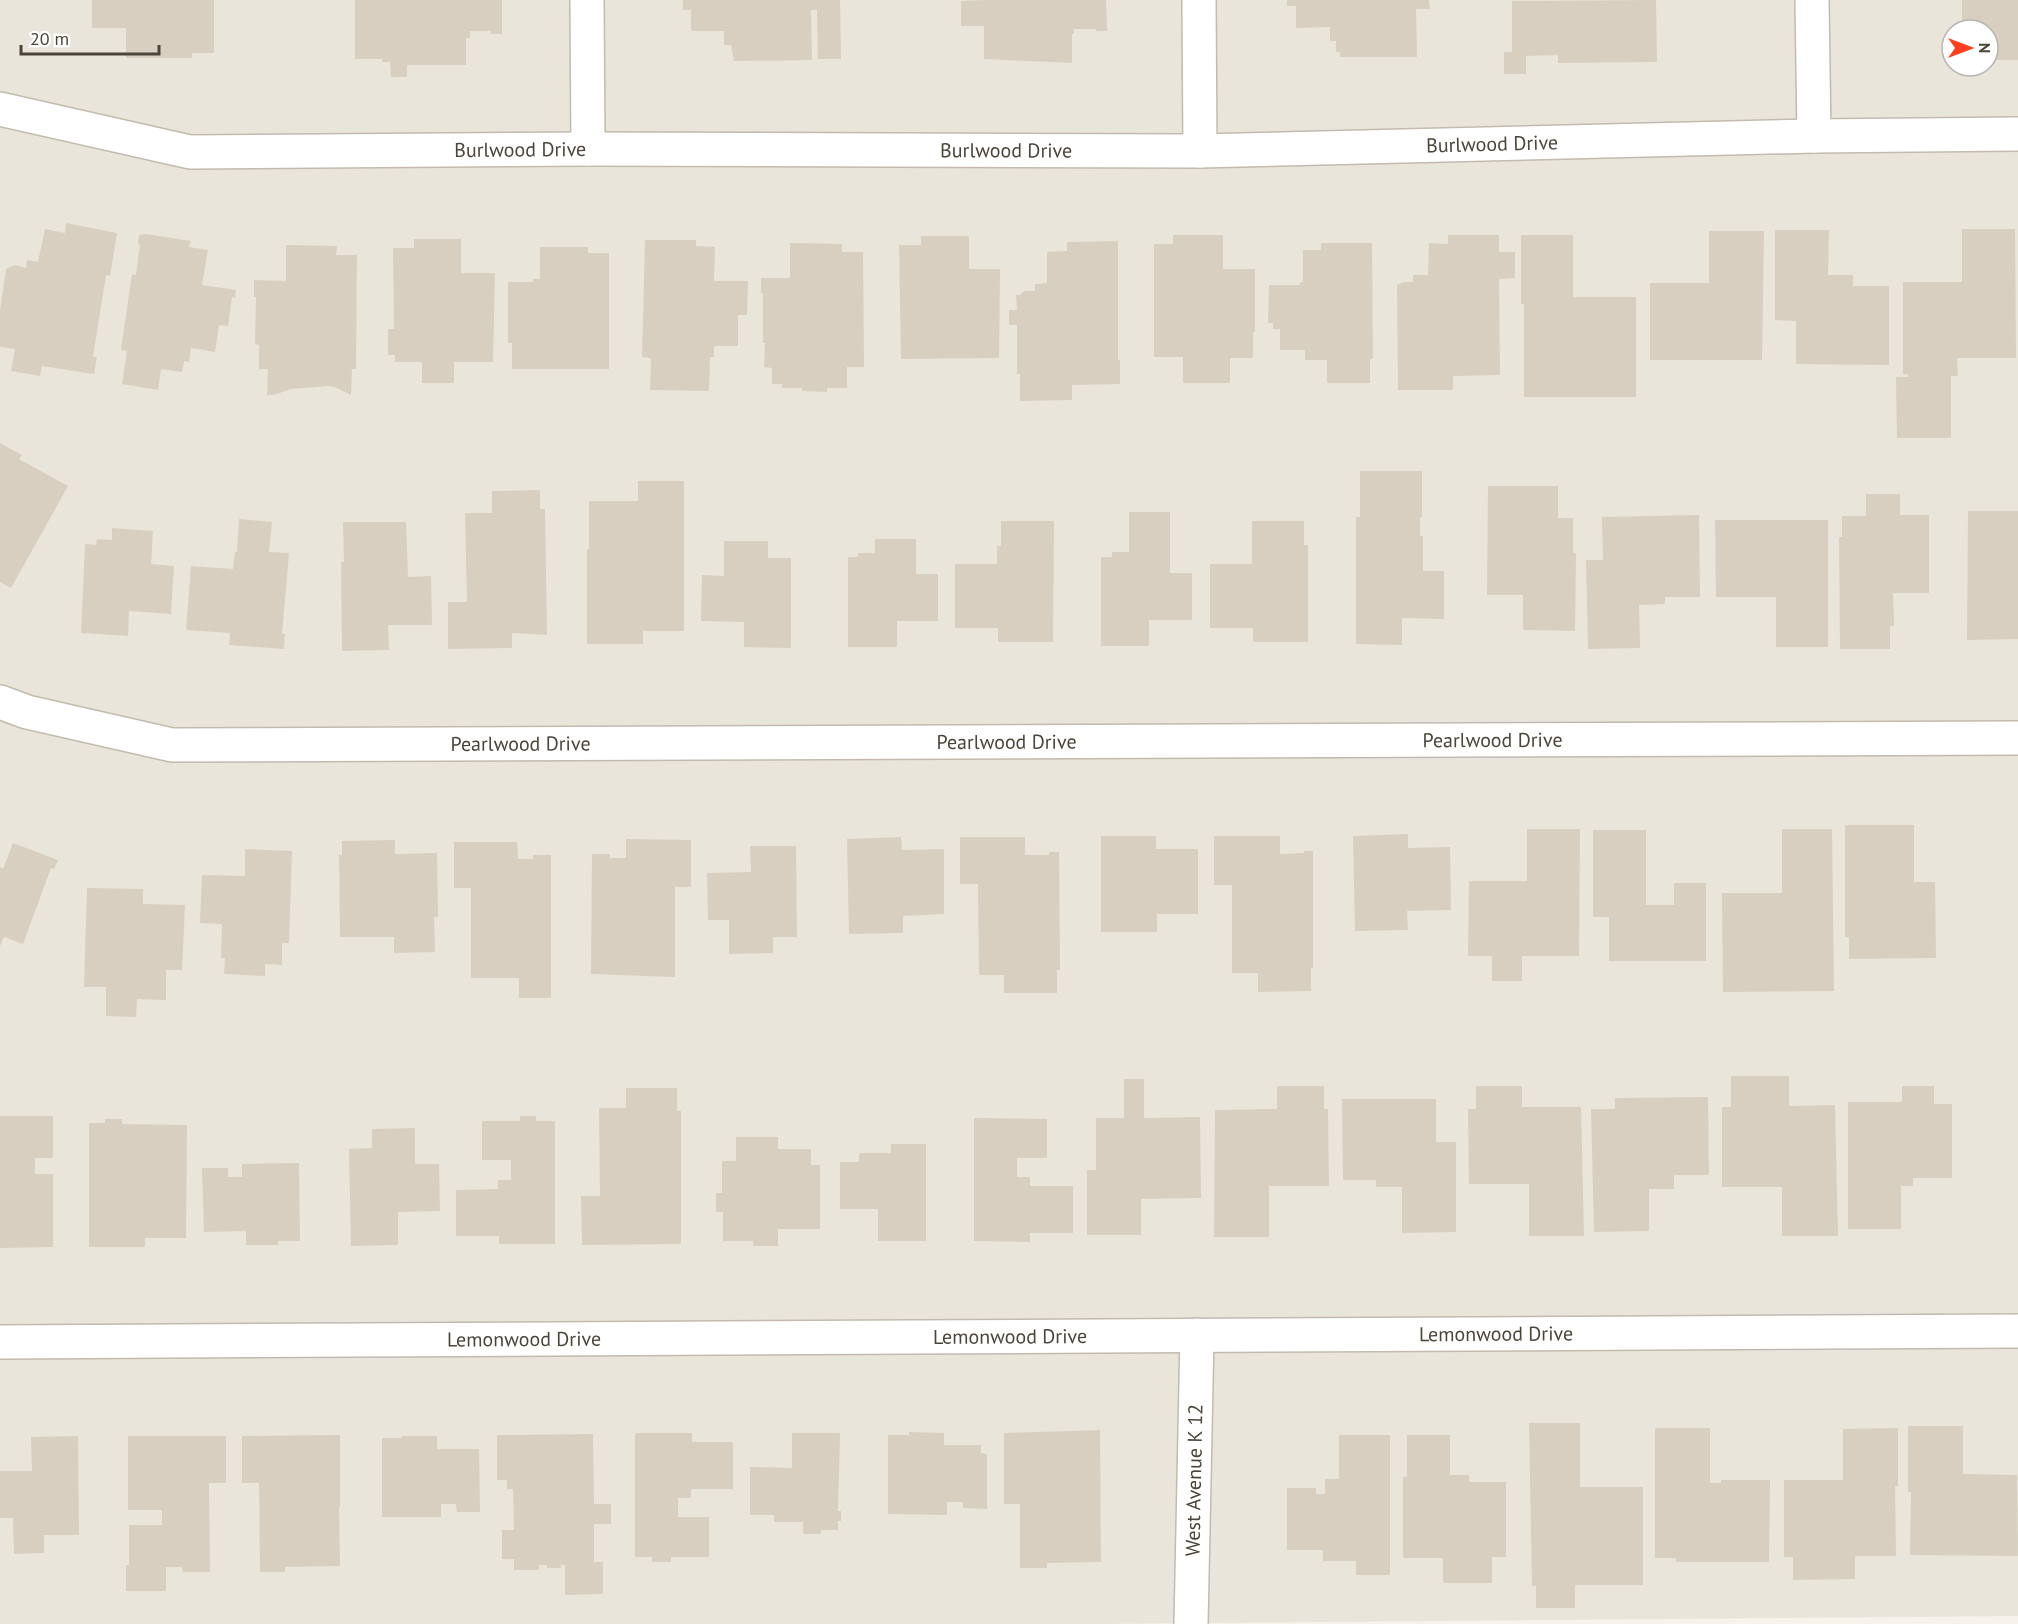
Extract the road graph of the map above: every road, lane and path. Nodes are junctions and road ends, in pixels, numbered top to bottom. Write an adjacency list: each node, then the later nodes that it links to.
1 (586, 0): 7 (street)
2 (1199, 0): 8 (street)
3 (1812, 0): 6 (street)
4 (0, 109): 7 (street, Burlwood Drive)
5 (2018, 134): 6 (street, Burlwood Drive)
6 (1814, 136): 8 (street, Burlwood Drive)
7 (588, 149): 8 (street, Burlwood Drive)
8 (1200, 151)
9 (0, 702): 10 (street, Pearlwood Drive)
10 (2018, 738)
11 (2018, 1331): 12 (street, Lemonwood Drive)
12 (1197, 1335): 13 (street, Lemonwood Drive); 14 (street, West Avenue K 12)
13 (0, 1342)
14 (1191, 1624)

